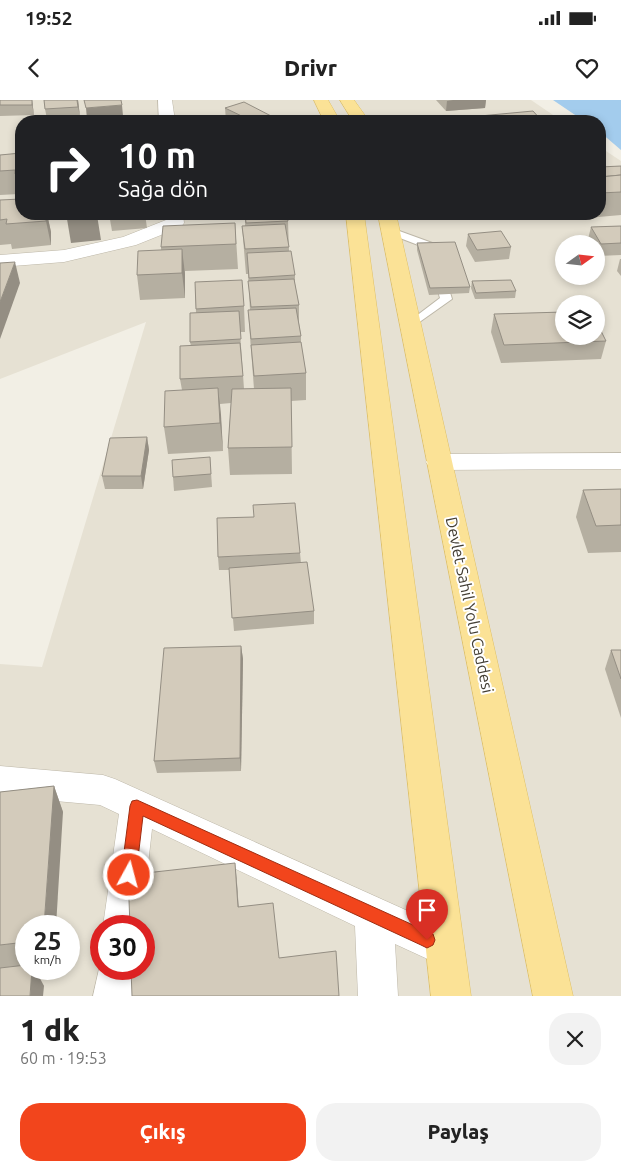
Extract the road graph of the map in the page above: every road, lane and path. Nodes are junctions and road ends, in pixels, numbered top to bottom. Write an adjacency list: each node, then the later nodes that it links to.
1 (165, 100): 4 (street)
2 (321, 100): 5 (main road)
3 (347, 100): 6 (main road)
4 (166, 115)
5 (329, 115)
6 (357, 115)
7 (174, 220): 10 (street)
8 (356, 220): 18 (main road)
9 (389, 222): 11 (main road, Devlet Sahil Yolu Caddesi); 11 (lane)
10 (0, 261)
11 (411, 325): 13 (main road, Devlet Sahil Yolu Caddesi)
12 (621, 461): 13 (street)
13 (440, 462): 23 (main road, Devlet Sahil Yolu Caddesi)
14 (0, 781): 15 (street)
15 (137, 806): 16 (street); 17 (street)
16 (123, 915)
17 (374, 915): 18 (street); 21 (street)
18 (445, 948): 22 (main road)
19 (116, 980): 20 (street)
20 (114, 996)
21 (378, 996)
22 (451, 996)
23 (553, 996)

